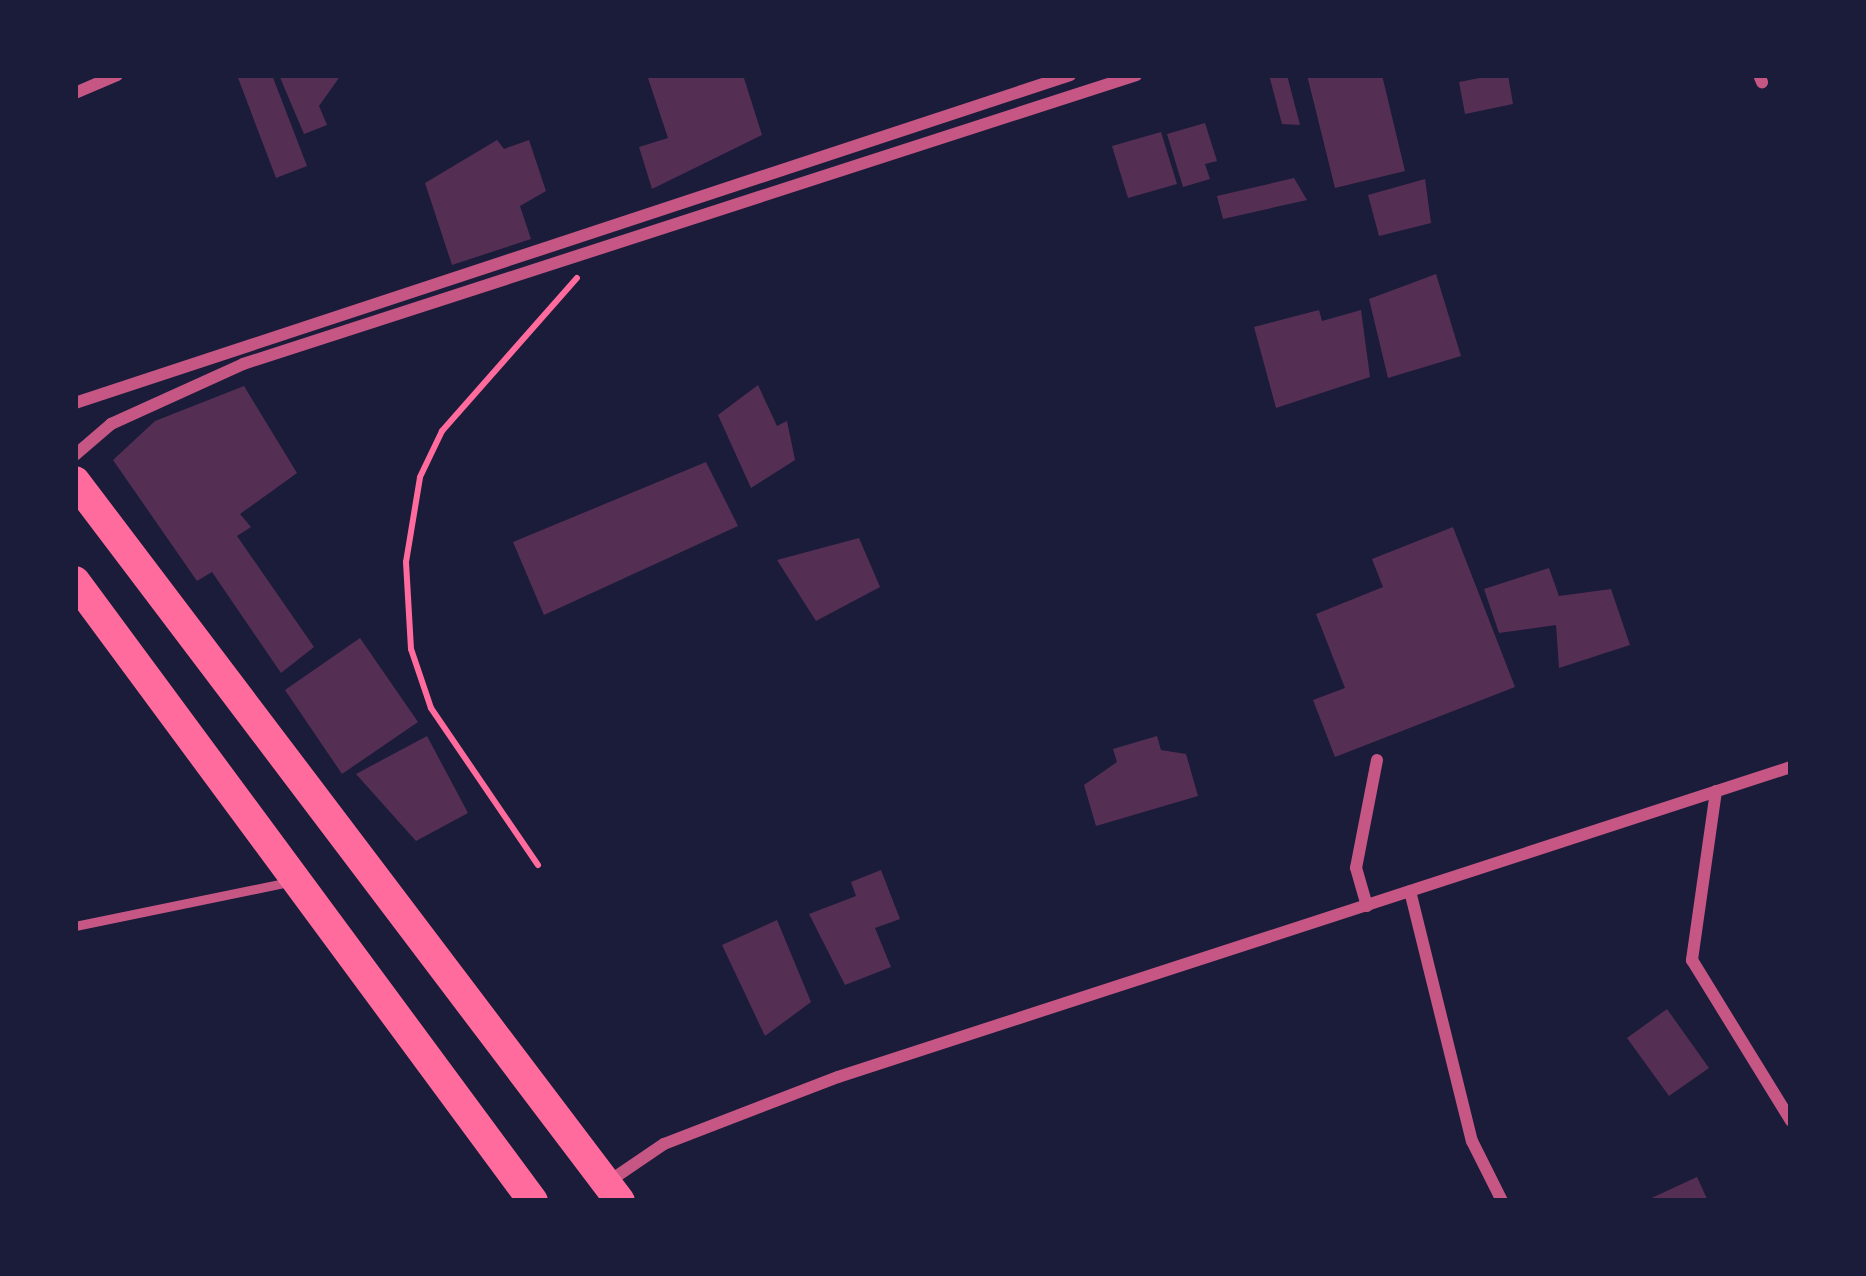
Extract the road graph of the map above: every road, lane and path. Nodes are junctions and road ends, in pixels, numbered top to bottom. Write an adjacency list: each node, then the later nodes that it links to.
1 (117, 75): 4 (street)
2 (1070, 75): 6 (street)
3 (1136, 75): 5 (street)
4 (75, 93)
5 (609, 245): 7 (street); 13 (path)
6 (75, 403)
7 (75, 455)
8 (75, 481): 19 (main road)
9 (80, 591): 14 (main road)
10 (1377, 760): 16 (street)
11 (1791, 766): 12 (street)
12 (1716, 791): 15 (street); 18 (street)
13 (538, 865)
14 (295, 881): 17 (lane); 20 (main road)
15 (1410, 891): 16 (street); 21 (street)
16 (1367, 907): 19 (street)
17 (75, 926)
18 (1791, 1120)
19 (613, 1192)
20 (532, 1201)
21 (1502, 1201)

